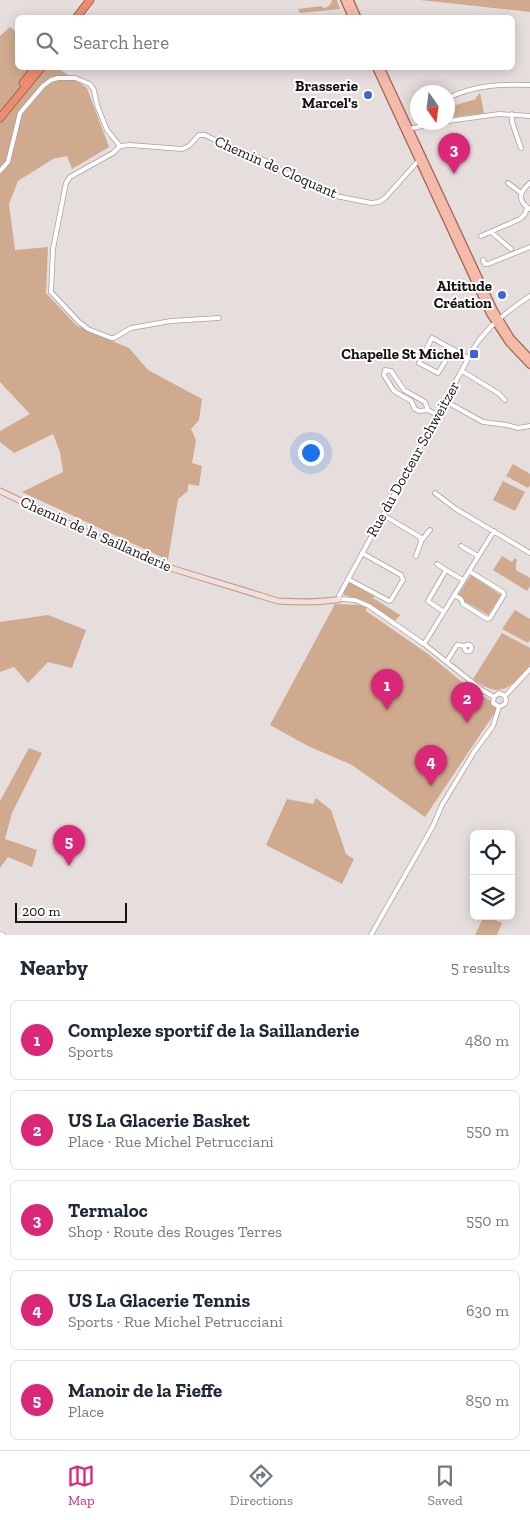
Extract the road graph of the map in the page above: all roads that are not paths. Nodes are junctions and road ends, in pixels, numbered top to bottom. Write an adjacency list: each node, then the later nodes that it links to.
1 (90, 0): 5 (highway)
2 (95, 0): 6 (highway)
3 (344, 0): 7 (main road)
4 (350, 0): 8 (main road)
5 (78, 15)
6 (84, 15)
7 (351, 15)
8 (357, 15)
9 (33, 70): 15 (highway)
10 (39, 70): 18 (highway)
11 (377, 70): 20 (main road)
12 (382, 70): 20 (main road)
13 (530, 85): 14 (street)
14 (455, 95)
15 (0, 110)
16 (512, 114): 17 (street); 19 (street); 22 (street)
17 (530, 116)
18 (0, 118)
19 (455, 121)
20 (409, 129): 23 (main road); 36 (main road)
21 (120, 146): 23 (street, Chemin de Cloquant); 24 (street); 35 (street)
22 (521, 148)
23 (419, 160): 36 (main road)
24 (0, 171)
25 (508, 183): 27 (street)
26 (530, 184): 27 (street)
27 (521, 193): 28 (street)
28 (529, 209): 29 (street)
29 (491, 232): 30 (street); 32 (street)
30 (481, 236)
31 (530, 247): 33 (street)
32 (510, 249)
33 (483, 260)
34 (530, 296): 36 (street, Rue du Docteur Schweitzer)
35 (219, 318)
36 (497, 321): 38 (street, Rue du Docteur Schweitzer); 39 (main road); 40 (main road)
37 (453, 350): 37 (street); 38 (street)
38 (468, 358): 41 (street, Rue du Docteur Schweitzer)
39 (530, 358)
40 (530, 365)
41 (462, 371): 42 (street); 43 (street, Rue du Docteur Schweitzer)
42 (506, 400)
43 (445, 401): 45 (street, Rue du Docteur Schweitzer); 46 (street)
44 (428, 410): 44 (street); 45 (street)
45 (437, 415): 49 (street, Rue du Docteur Schweitzer)
46 (530, 426)
47 (0, 491): 64 (street, Chemin de la Saillanderie)
48 (435, 493): 51 (street)
49 (382, 514): 52 (street); 55 (street, Rue du Docteur Schweitzer)
50 (430, 530): 52 (street)
51 (494, 531): 54 (street); 57 (street)
52 (421, 541): 56 (street)
53 (461, 546): 57 (street)
54 (530, 552)
55 (362, 553): 61 (street, Rue du Docteur Schweitzer); 61 (street)
56 (416, 556)
57 (478, 556): 60 (street)
58 (437, 564): 59 (street)
59 (446, 570): 62 (street); 65 (street)
60 (469, 571): 62 (street); 63 (street)
61 (348, 579): 64 (street, Rue du Docteur Schweitzer)
62 (463, 580): 63 (street)
63 (454, 595): 65 (street)
64 (340, 599): 66 (street)
65 (444, 612): 66 (street)
66 (424, 644): 68 (street)
67 (465, 646): 68 (street)
68 (447, 661): 71 (street)
69 (530, 669): 70 (street)
70 (505, 696): 71 (street); 72 (street)
71 (494, 697): 72 (street)
72 (499, 706): 73 (street)
73 (371, 935)

